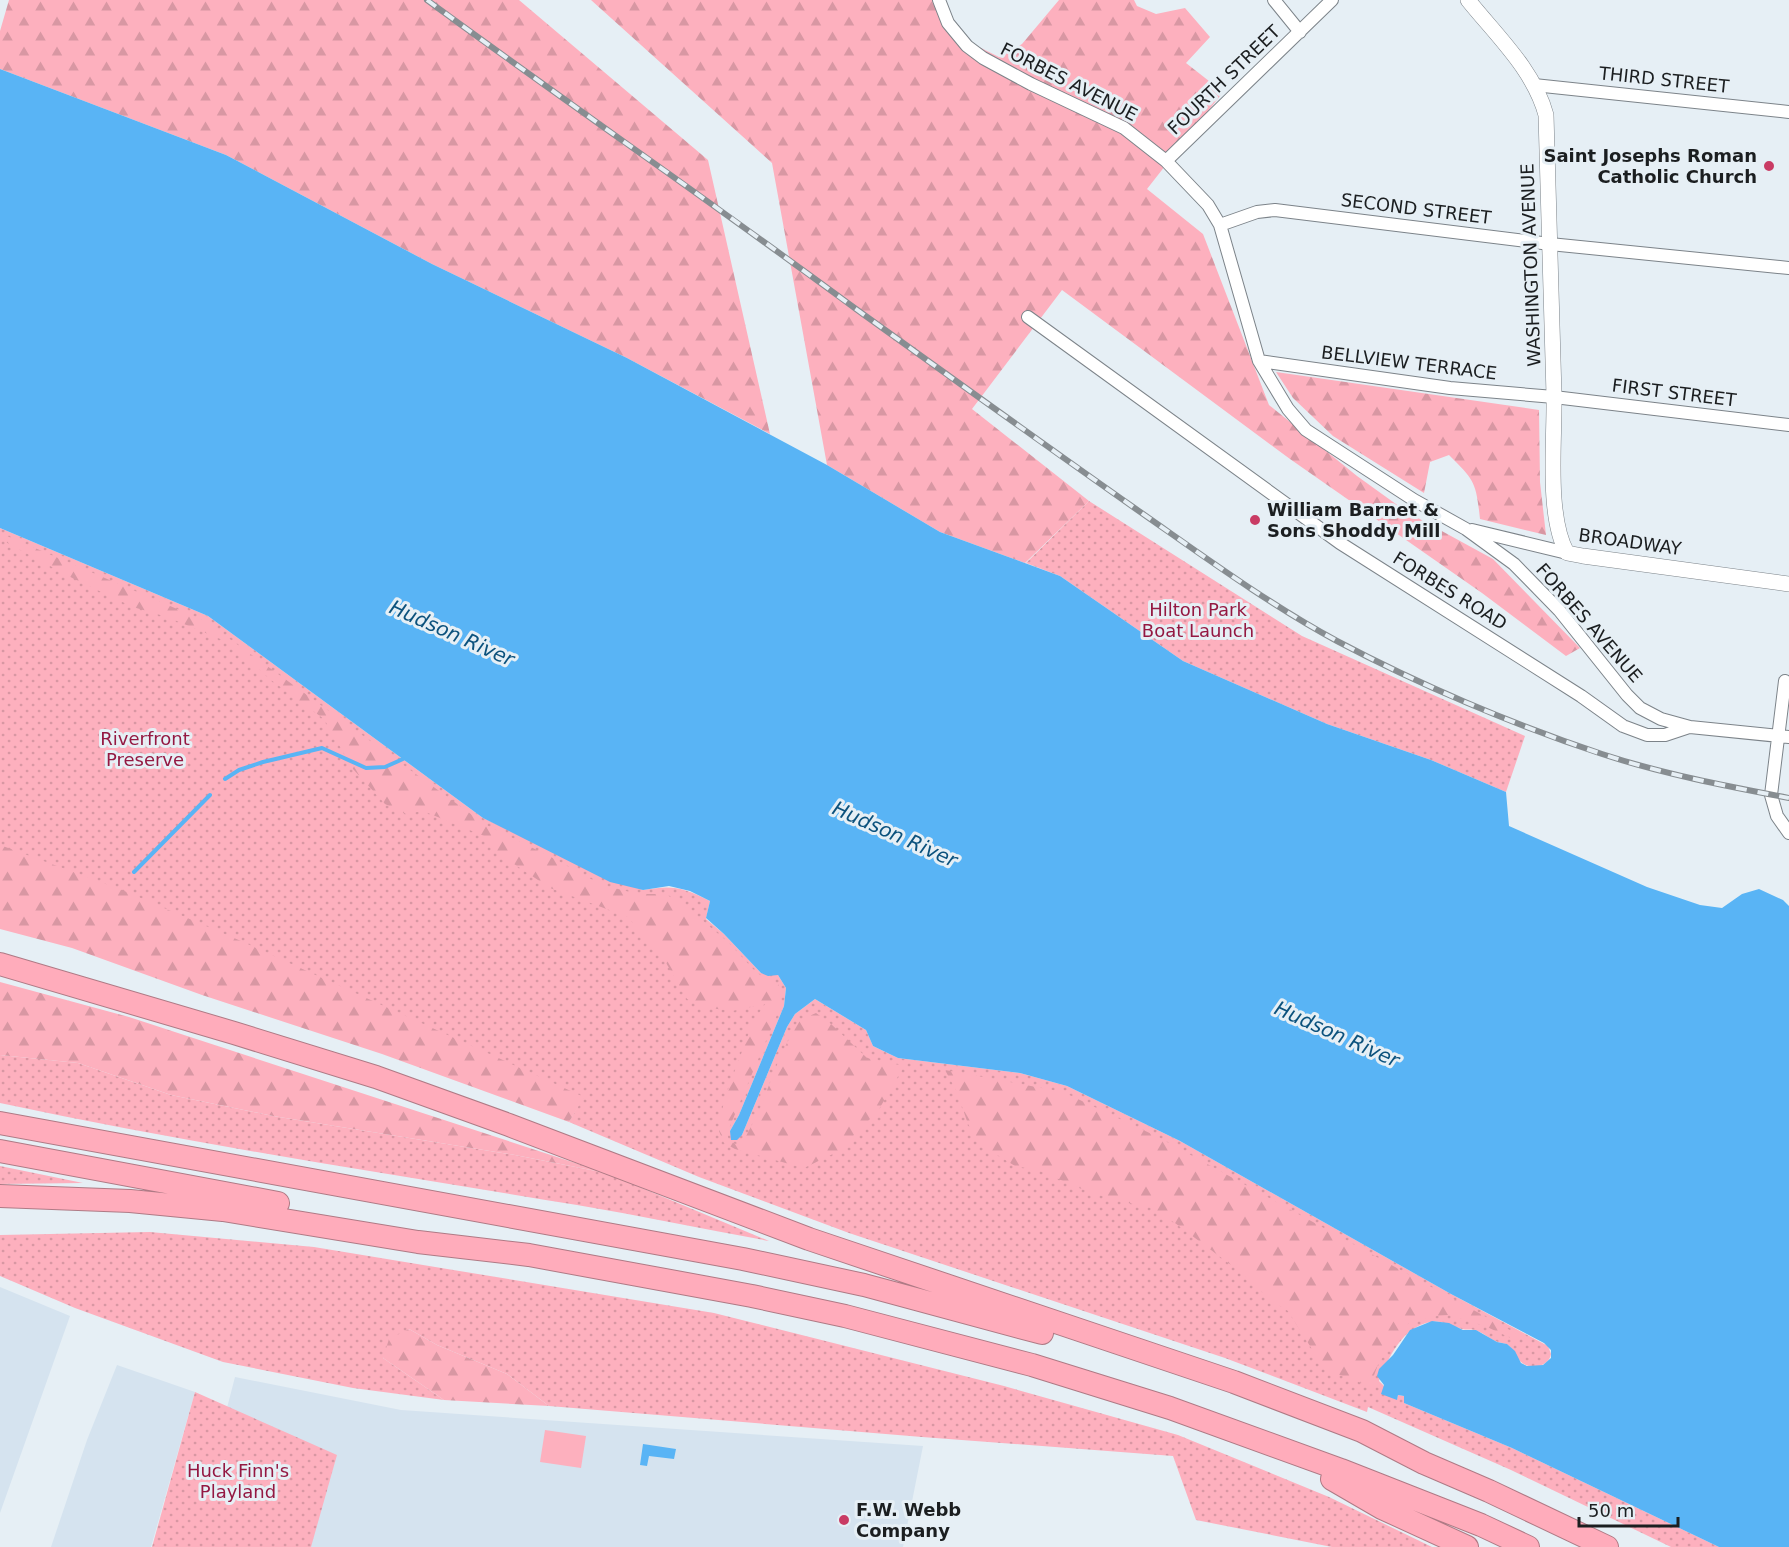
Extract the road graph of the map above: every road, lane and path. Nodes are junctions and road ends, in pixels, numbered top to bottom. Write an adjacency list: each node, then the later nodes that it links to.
1 (939, 0): 8 (street, FORBES AVENUE)
2 (1274, 0): 5 (street)
3 (1332, 0): 5 (street, FOURTH STREET)
4 (1468, 0): 6 (street, WASHINGTON AVENUE)
5 (1300, 32): 8 (street, FOURTH STREET)
6 (1534, 85): 7 (street, THIRD STREET); 10 (street, WASHINGTON AVENUE)
7 (1789, 112)
8 (1166, 161): 9 (street, FORBES AVENUE)
9 (1220, 225): 10 (street, SECOND STREET); 13 (street, FORBES AVENUE)
10 (1550, 244): 11 (street, SECOND STREET); 14 (street, WASHINGTON AVENUE)
11 (1789, 268)
12 (1028, 317): 20 (street, FORBES ROAD)
13 (1259, 361): 14 (street, BELLVIEW TERRACE); 16 (street, FORBES AVENUE)
14 (1554, 397): 15 (street, FIRST STREET); 17 (street, WASHINGTON AVENUE)
15 (1789, 425)
16 (1467, 529): 17 (street, BROADWAY); 20 (street, FORBES AVENUE)
17 (1567, 553): 18 (street, BROADWAY)
18 (1789, 584)
19 (1785, 681): 21 (street)
20 (1690, 727): 21 (street, FORBES AVENUE)
21 (1784, 737): 22 (street)
22 (1789, 832)
23 (0, 957): 25 (highway)
24 (0, 964): 25 (highway)
25 (54, 980): 31 (highway)
26 (0, 1124): 31 (highway)
27 (0, 1151): 29 (highway)
28 (3, 1197): 29 (highway)
29 (529, 1255): 30 (highway)
30 (1266, 1441): 32 (highway); 33 (highway)
31 (1424, 1463): 34 (highway)
32 (1467, 1547)
33 (1528, 1547)
34 (1607, 1547)

